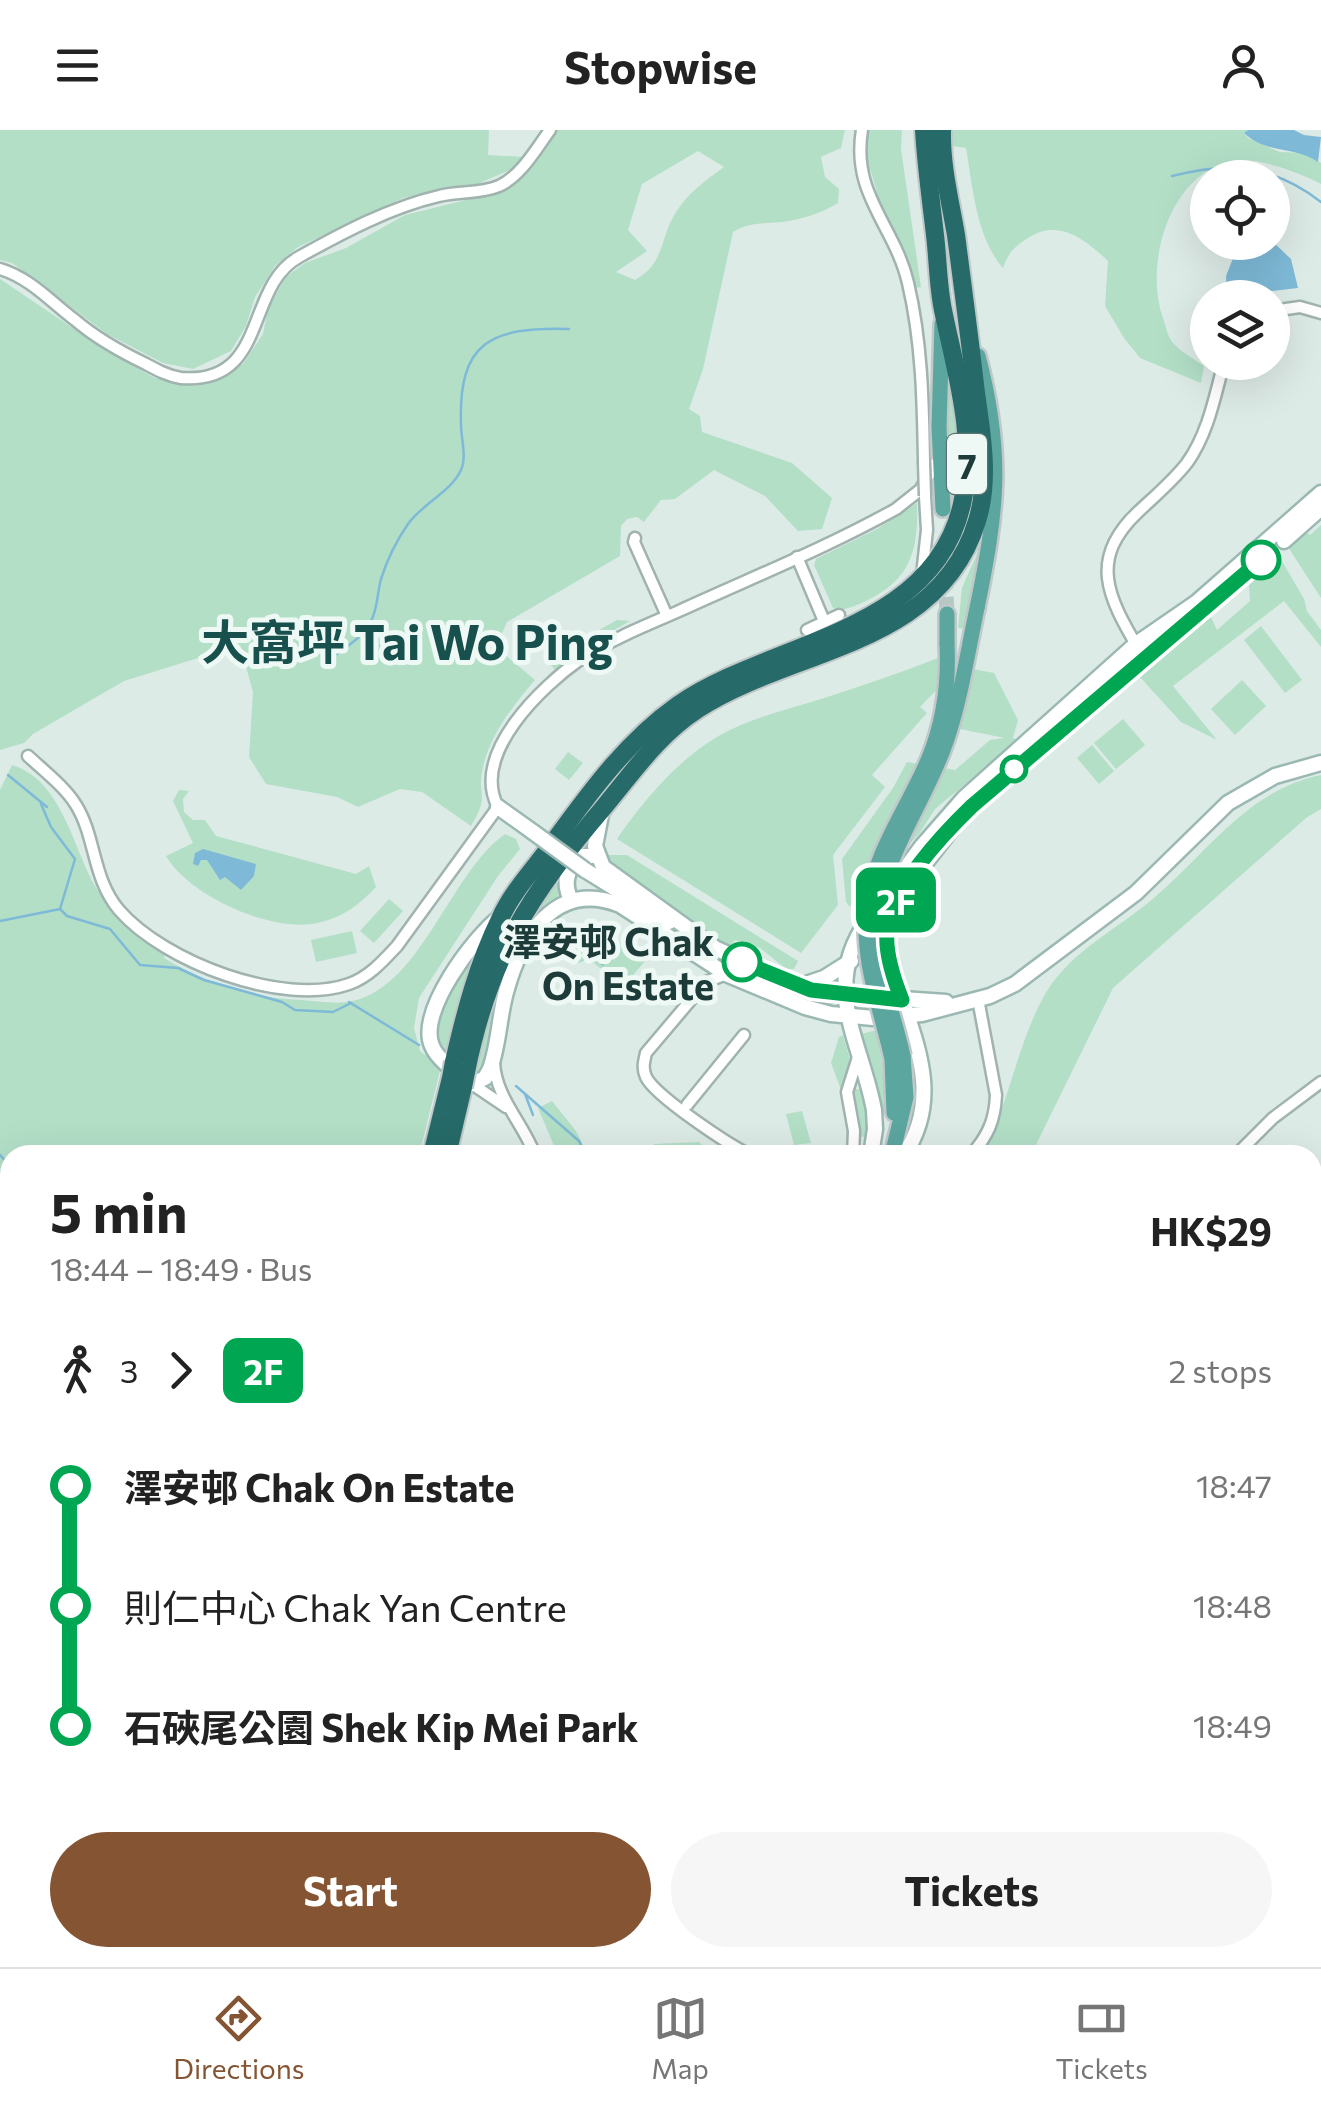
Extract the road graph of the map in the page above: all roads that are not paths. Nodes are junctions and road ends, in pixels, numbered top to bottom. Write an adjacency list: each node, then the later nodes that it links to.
1 (550, 130): 5 (street)
2 (924, 130): 7 (highway, 7)
3 (942, 130): 9 (highway, 7)
4 (861, 135): 17 (street, bridge)
5 (0, 268)
6 (1290, 308): 8 (street)
7 (943, 310): 11 (main road); 17 (highway, 7)
8 (1321, 312)
9 (970, 332): 27 (highway, 7); 49 (main road, bridge)
10 (1219, 380): 23 (street)
11 (940, 455): 14 (main road); 16 (street)
12 (1321, 493): 23 (main road)
13 (1321, 508): 23 (main road)
14 (943, 510)
15 (635, 538): 20 (street)
16 (797, 557): 20 (street); 21 (street)
17 (922, 574): 31 (highway, 7)
18 (947, 614): 49 (main road, bridge)
19 (839, 615): 21 (street)
20 (667, 616): 26 (street)
21 (824, 621): 22 (street)
22 (808, 630)
23 (1140, 651): 34 (main road); 35 (main road)
24 (28, 756): 26 (street)
25 (1321, 764): 40 (main road)
26 (498, 806): 30 (main road, bridge)
27 (603, 807): 28 (main road); 50 (highway, 7)
28 (597, 856): 29 (main road); 32 (main road)
29 (571, 900): 33 (main road); 48 (main road)
30 (654, 915): 32 (main road); 33 (main road)
31 (501, 916): 50 (highway, 7); 50 (main road)
32 (695, 934): 37 (main road)
33 (706, 960): 36 (main road)
34 (890, 960): 35 (main road); 39 (main road)
35 (848, 962): 37 (main road); 38 (main road)
36 (726, 974): 43 (main road); 57 (street)
37 (800, 986): 38 (main road)
38 (844, 994): 39 (main road); 43 (main road)
39 (902, 1000): 41 (main road); 44 (main road)
40 (978, 1000): 41 (main road); 63 (street)
41 (962, 1003): 42 (main road)
42 (934, 1009): 44 (main road); 46 (main road)
43 (847, 1016): 44 (main road); 47 (main road)
44 (907, 1016): 46 (main road)
45 (744, 1035): 52 (street)
46 (914, 1039): 62 (main road)
47 (859, 1054): 58 (street); 59 (main road)
48 (494, 1057): 50 (main road); 53 (street)
49 (898, 1058): 60 (main road); 61 (main road)
50 (461, 1077): 53 (street); 54 (highway, 7); 55 (highway, 7)
51 (1321, 1082): 64 (street)
52 (687, 1105)
53 (511, 1110): 56 (street)
54 (436, 1145)
55 (448, 1145)
56 (530, 1145)
57 (730, 1145)
58 (853, 1145)
59 (873, 1145)
60 (884, 1145)
61 (895, 1145)
62 (910, 1145)
63 (978, 1145)
64 (1246, 1145)

